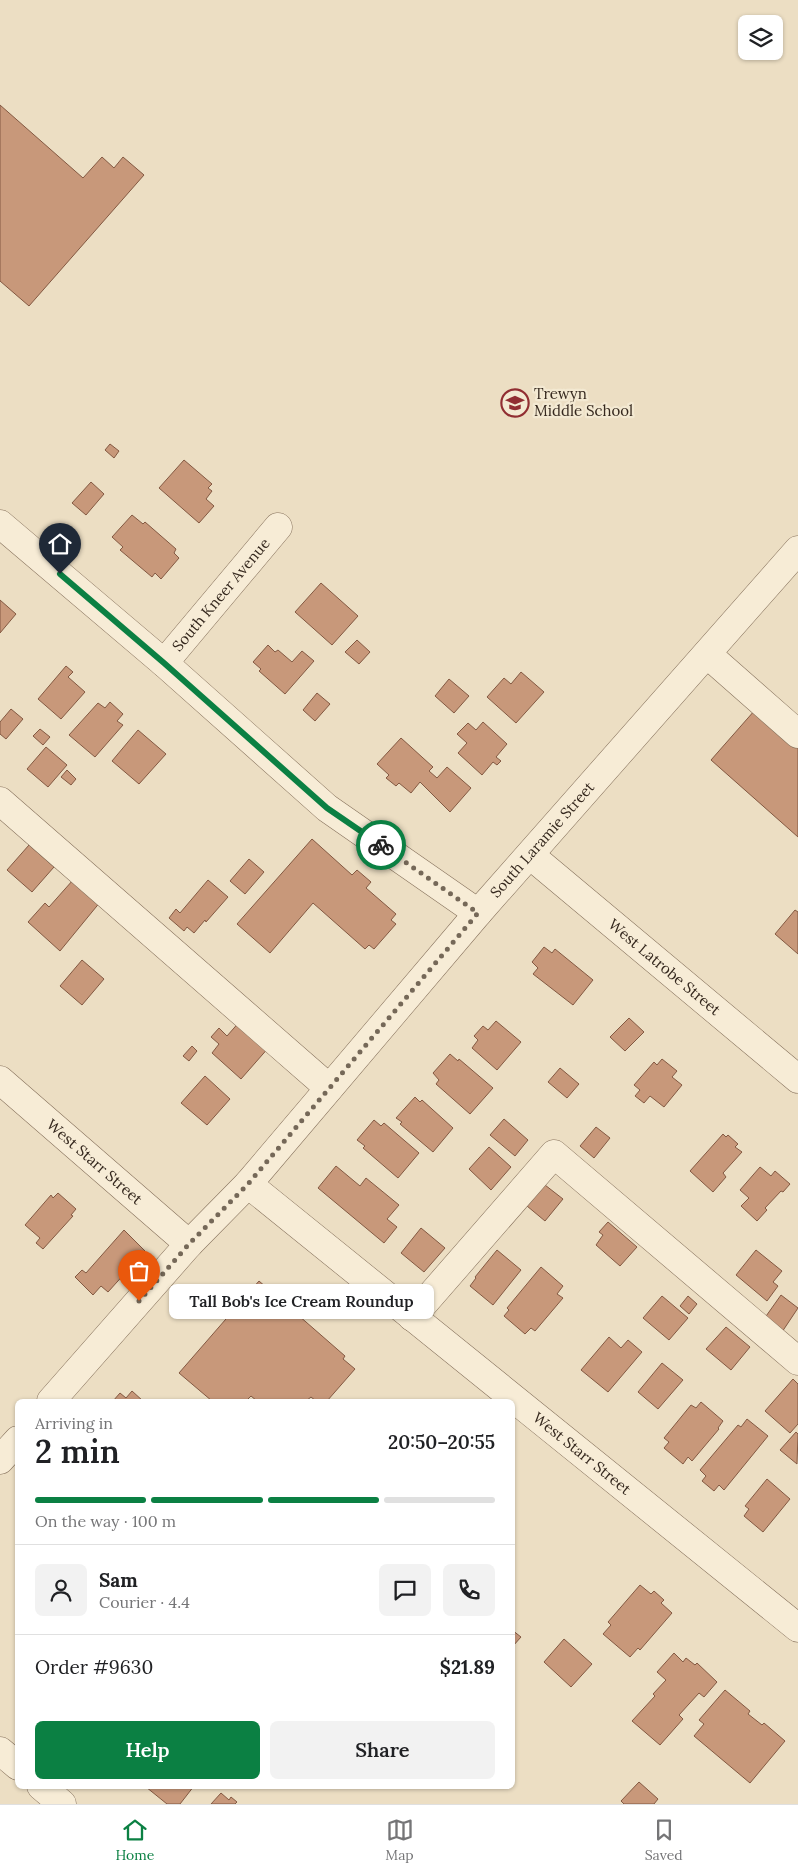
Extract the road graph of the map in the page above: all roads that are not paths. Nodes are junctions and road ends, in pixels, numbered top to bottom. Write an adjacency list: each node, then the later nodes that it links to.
1 (0, 524): 5 (street)
2 (278, 527): 5 (street, South Kneer Avenue)
3 (798, 550): 4 (street, South Laramie Street)
4 (707, 654): 6 (street); 8 (street, South Laramie Street)
5 (164, 663): 9 (street)
6 (798, 734)
7 (0, 802): 12 (street)
8 (530, 855): 9 (street, South Laramie Street); 11 (street, West Latrobe Street)
9 (478, 913): 12 (street, South Laramie Street)
10 (0, 1080): 14 (street, West Starr Street)
11 (798, 1080)
12 (329, 1088): 13 (street, South Laramie Street)
13 (248, 1184): 14 (street, South Laramie Street); 15 (street, West Starr Street)
14 (189, 1244): 17 (street, South Laramie Street)
15 (412, 1317): 16 (street); 18 (street, West Starr Street)
16 (798, 1361)
17 (54, 1399)
18 (514, 1399)
19 (515, 1400): 22 (street, West Starr Street)
20 (15, 1443): 21 (street)
21 (0, 1460)
22 (798, 1628)
23 (0, 1751): 24 (street)
24 (15, 1764)
25 (44, 1789): 26 (street)
26 (62, 1804)

